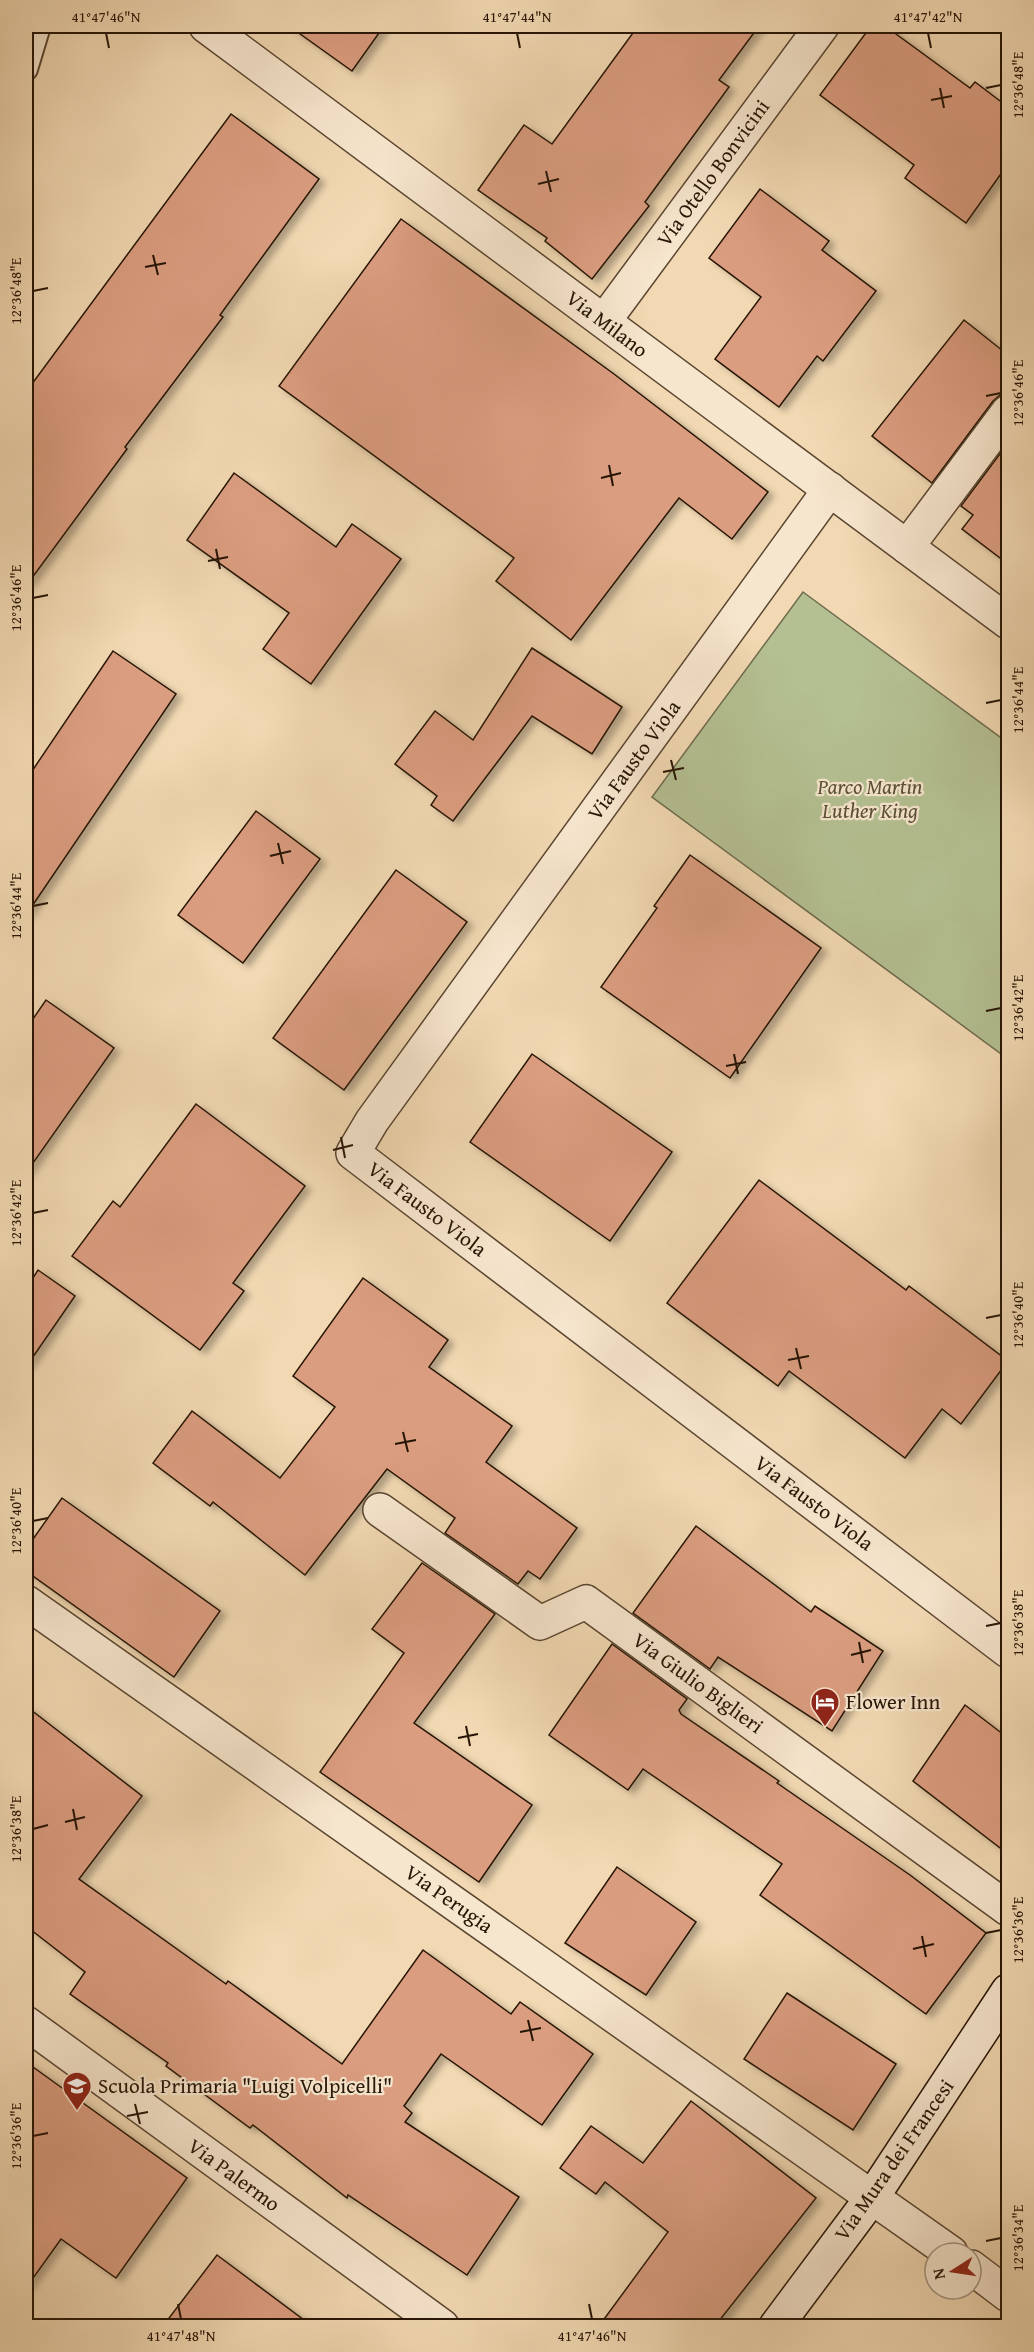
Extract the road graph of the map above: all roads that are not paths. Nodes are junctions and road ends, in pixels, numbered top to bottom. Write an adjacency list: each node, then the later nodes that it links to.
1 (39, 26): 4 (lane)
2 (822, 26): 5 (street, Via Otello Bonvicini)
3 (224, 31): 5 (street, Via Milano)
4 (26, 69)
5 (604, 321): 7 (street, Via Milano)
6 (1008, 412): 8 (street)
7 (830, 489): 8 (street, Via Milano); 12 (street, Via Fausto Viola)
8 (907, 547): 9 (street, Via Milano)
9 (1008, 622)
10 (380, 1510): 13 (street, Via Giulio Biglieri)
11 (26, 1602): 16 (street, Via Perugia)
12 (1008, 1651)
13 (1008, 1909)
14 (1008, 1991): 16 (street, Via Mura dei Francesi)
15 (26, 2023): 20 (street, Via Palermo)
16 (873, 2196): 17 (street, Via Perugia); 21 (street, Via Mura dei Francesi)
17 (935, 2241)
18 (983, 2276): 19 (street)
19 (1008, 2295)
20 (442, 2326)
21 (776, 2326)

